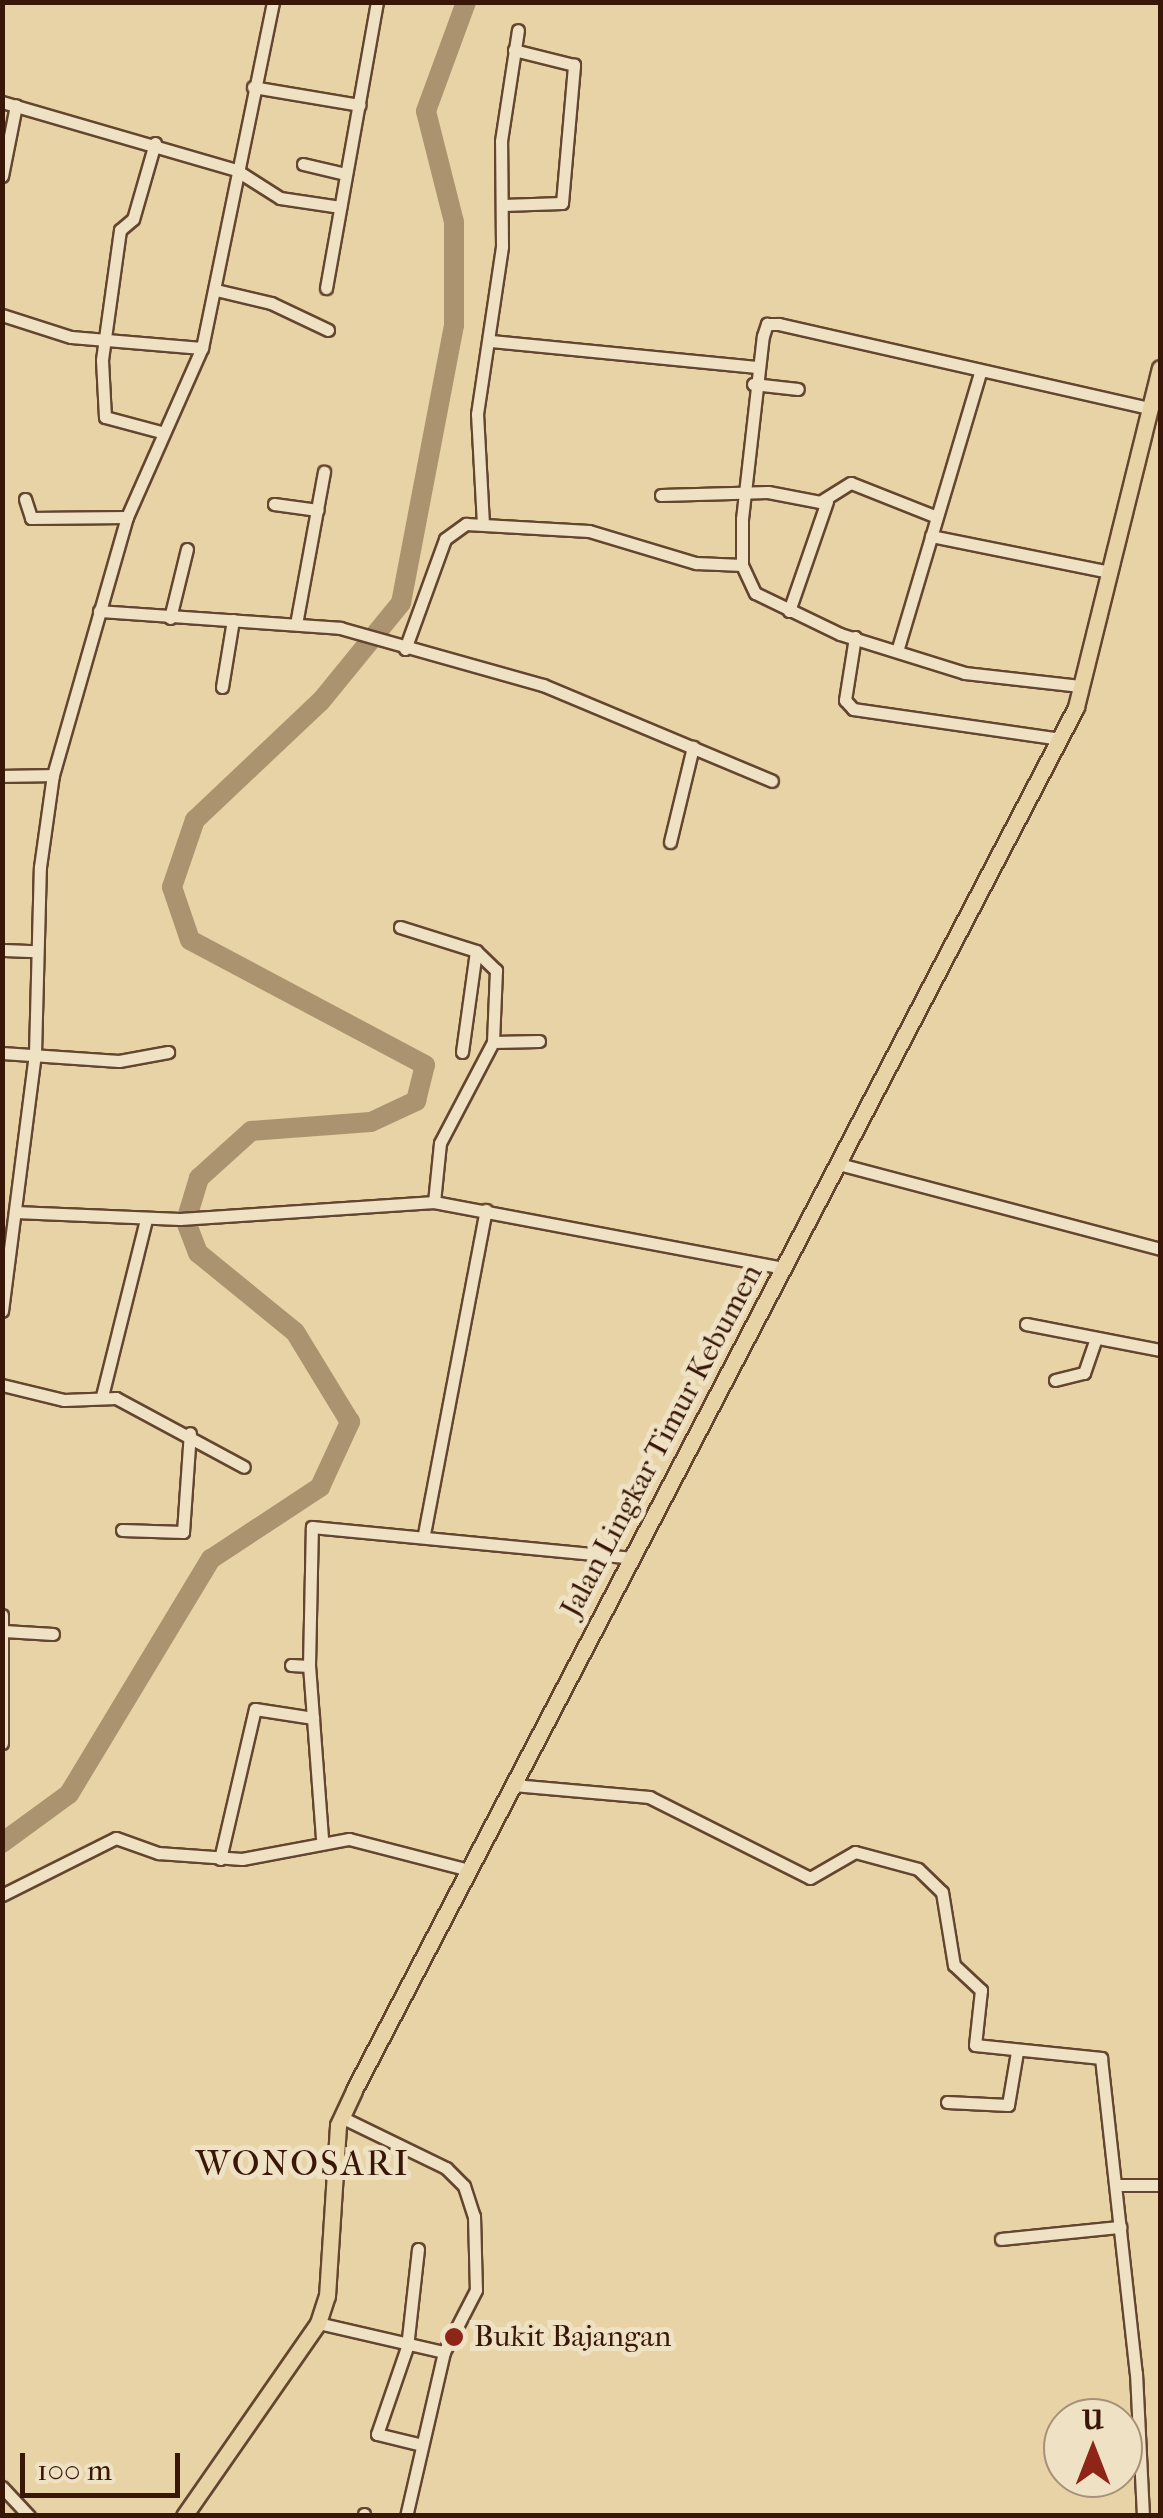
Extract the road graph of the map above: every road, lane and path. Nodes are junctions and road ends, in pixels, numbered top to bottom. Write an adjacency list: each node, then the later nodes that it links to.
1 (273, 2): 5 (street)
2 (377, 2): 7 (street)
3 (518, 30): 4 (street)
4 (514, 50): 13 (street); 13 (street)
5 (253, 87): 7 (street); 10 (street)
6 (9, 104): 8 (street); 12 (street)
7 (359, 104): 11 (street)
8 (155, 143): 10 (street); 19 (street)
9 (302, 164): 11 (street)
10 (236, 170): 14 (street); 16 (street)
11 (344, 174): 14 (street)
12 (2, 176)
13 (503, 206): 20 (street)
14 (340, 207): 15 (street)
15 (326, 288)
16 (216, 290): 18 (street); 21 (street)
17 (2, 316): 19 (street)
18 (328, 330)
19 (104, 337): 21 (street); 28 (street)
20 (491, 341): 22 (street); 38 (street)
21 (202, 348): 28 (street)
22 (757, 367): 24 (street); 25 (street)
23 (1160, 368): 27 (main road, Jalan Lingkar Timur Kebumen)
24 (980, 373): 27 (street); 36 (street)
25 (754, 384): 26 (street); 31 (street)
26 (798, 389)
27 (1153, 415): 42 (main road, Jalan Lingkar Timur Kebumen)
28 (160, 432): 37 (street)
29 (324, 472): 35 (street)
30 (661, 496): 31 (street)
31 (744, 496): 33 (street); 41 (street)
32 (25, 500): 37 (street)
33 (826, 501): 36 (street); 44 (street)
34 (274, 504): 35 (street)
35 (318, 510): 47 (street)
36 (936, 516): 39 (street)
37 (127, 517): 43 (street)
38 (483, 524): 41 (street); 49 (street)
39 (931, 536): 42 (street); 50 (street)
40 (187, 549): 45 (street)
41 (742, 564): 44 (street)
42 (1110, 572): 51 (main road, Jalan Lingkar Timur Kebumen)
43 (99, 611): 45 (street); 55 (street)
44 (789, 612): 48 (street)
45 (170, 618): 46 (street)
46 (233, 620): 47 (street); 52 (street)
47 (296, 624): 49 (street)
48 (855, 637): 50 (street); 53 (street)
49 (401, 648): 54 (street)
50 (898, 648): 51 (street)
51 (1080, 686): 53 (main road, Jalan Lingkar Timur Kebumen)
52 (222, 687)
53 (1061, 739): 69 (main road, Jalan Lingkar Timur Kebumen)
54 (693, 747): 57 (street); 58 (street)
55 (53, 775): 56 (street); 61 (street)
56 (2, 776)
57 (772, 782)
58 (670, 842)
59 (400, 928): 62 (street)
60 (2, 950): 61 (street)
61 (36, 951): 68 (street)
62 (476, 951): 64 (street); 66 (street)
63 (540, 1041): 64 (street)
64 (493, 1042): 70 (street)
65 (168, 1052): 68 (street)
66 (462, 1052)
67 (2, 1053): 68 (street)
68 (35, 1054): 71 (street)
69 (838, 1164): 74 (street); 75 (main road, Jalan Lingkar Timur Kebumen)
70 (434, 1202): 72 (street); 73 (street)
71 (11, 1209): 73 (street); 76 (street)
72 (486, 1210): 75 (street); 86 (street)
73 (146, 1219): 82 (street)
74 (1160, 1249)
75 (782, 1268): 87 (main road, Jalan Lingkar Timur Kebumen)
76 (2, 1312)
77 (1026, 1324): 78 (street)
78 (1096, 1338): 79 (street); 80 (street)
79 (1160, 1350)
80 (1056, 1380)
81 (2, 1385): 82 (street)
82 (102, 1396): 83 (street)
83 (190, 1433): 84 (street); 85 (street)
84 (244, 1467)
85 (122, 1530)
86 (424, 1534): 87 (street); 92 (street)
87 (633, 1558): 95 (main road, Jalan Lingkar Timur Kebumen)
88 (2, 1616): 89 (street)
89 (4, 1631): 90 (street); 94 (street)
90 (53, 1634)
91 (290, 1665): 92 (street)
92 (309, 1666): 93 (street)
93 (313, 1718): 96 (street); 97 (street)
94 (2, 1743)
95 (512, 1785): 98 (main road, Jalan Lingkar Timur Kebumen); 100 (street)
96 (322, 1838): 97 (street); 98 (street)
97 (220, 1858): 99 (street)
98 (465, 1869): 102 (main road, Jalan Lingkar Timur Kebumen)
99 (2, 1895)
100 (1017, 2052): 101 (street); 103 (street)
101 (946, 2102)
102 (341, 2117): 108 (main road, Jalan Lingkar Timur Kebumen); 110 (street)
103 (1116, 2185): 104 (street); 105 (street)
104 (1160, 2185)
105 (1120, 2227): 106 (street); 116 (street)
106 (1001, 2239)
107 (418, 2249): 109 (street)
108 (318, 2323): 109 (street); 114 (main road, Jalan Lingkar Timur Kebumen)
109 (408, 2347): 110 (street); 111 (street)
110 (444, 2352): 111 (street)
111 (422, 2445): 115 (street)
112 (2, 2487): 113 (street)
113 (25, 2514)
114 (184, 2516)
115 (406, 2516)
116 (1143, 2516)

